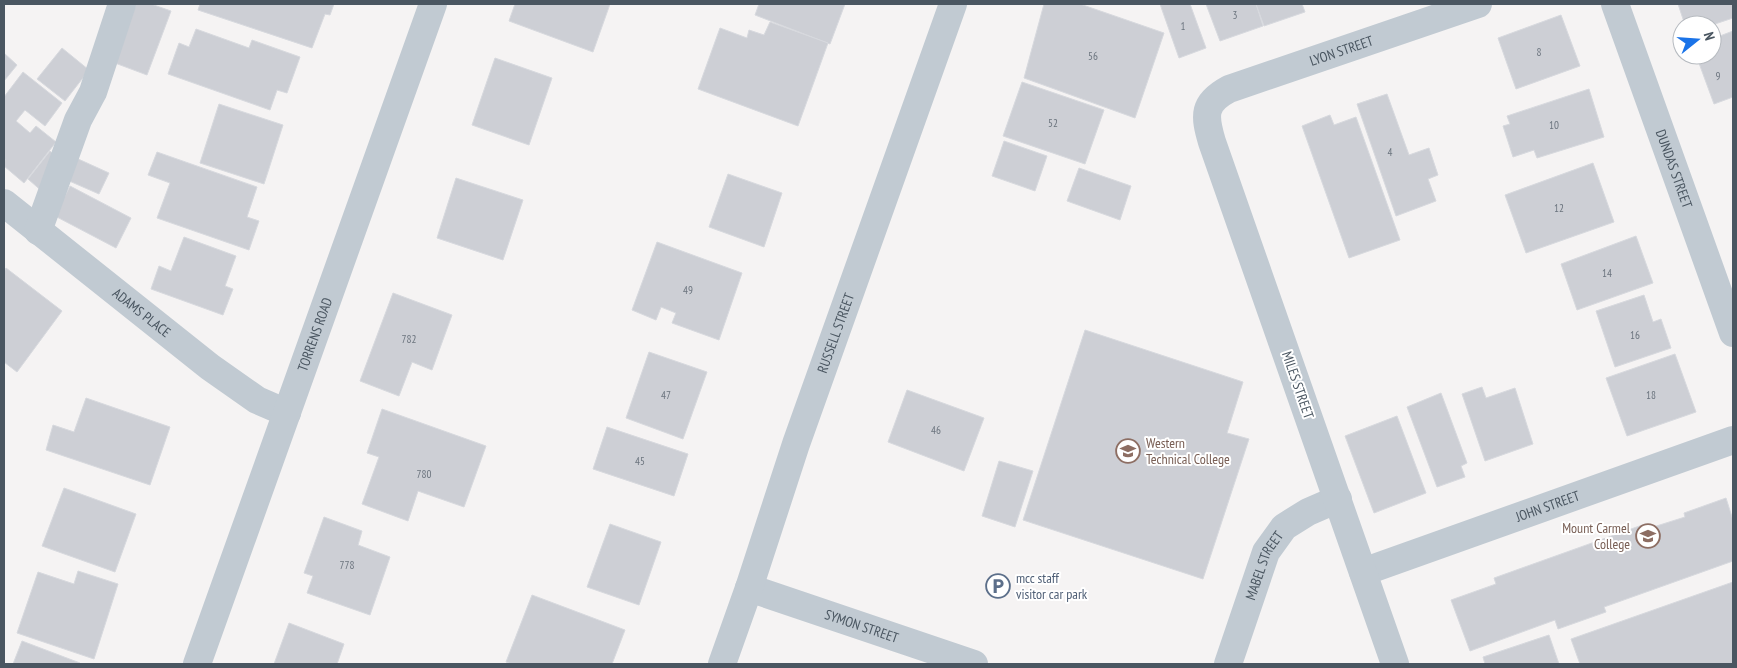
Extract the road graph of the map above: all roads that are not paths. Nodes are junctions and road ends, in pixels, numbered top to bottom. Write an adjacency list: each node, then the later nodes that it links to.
1 (122, 4): 8 (street)
2 (433, 4): 10 (street, TORRENS ROAD)
3 (953, 4): 14 (street, RUSSELL STREET)
4 (1478, 4): 6 (street, LYON STREET)
5 (1615, 4): 9 (street, DUNDAS STREET)
6 (1209, 105): 12 (street, MILES STREET)
7 (4, 203): 8 (street, ADAMS PLACE)
8 (38, 231): 10 (street, ADAMS PLACE)
9 (1733, 333)
10 (286, 413): 15 (street, TORRENS ROAD)
11 (1733, 440): 13 (street, JOHN STREET)
12 (1338, 499): 13 (street, MILES STREET); 18 (street, MABEL STREET)
13 (1363, 572): 19 (street, MILES STREET)
14 (749, 588): 16 (street, RUSSELL STREET); 17 (street, SYMON STREET)
15 (197, 664)
16 (722, 664)
17 (974, 664)
18 (1228, 664)
19 (1395, 664)

